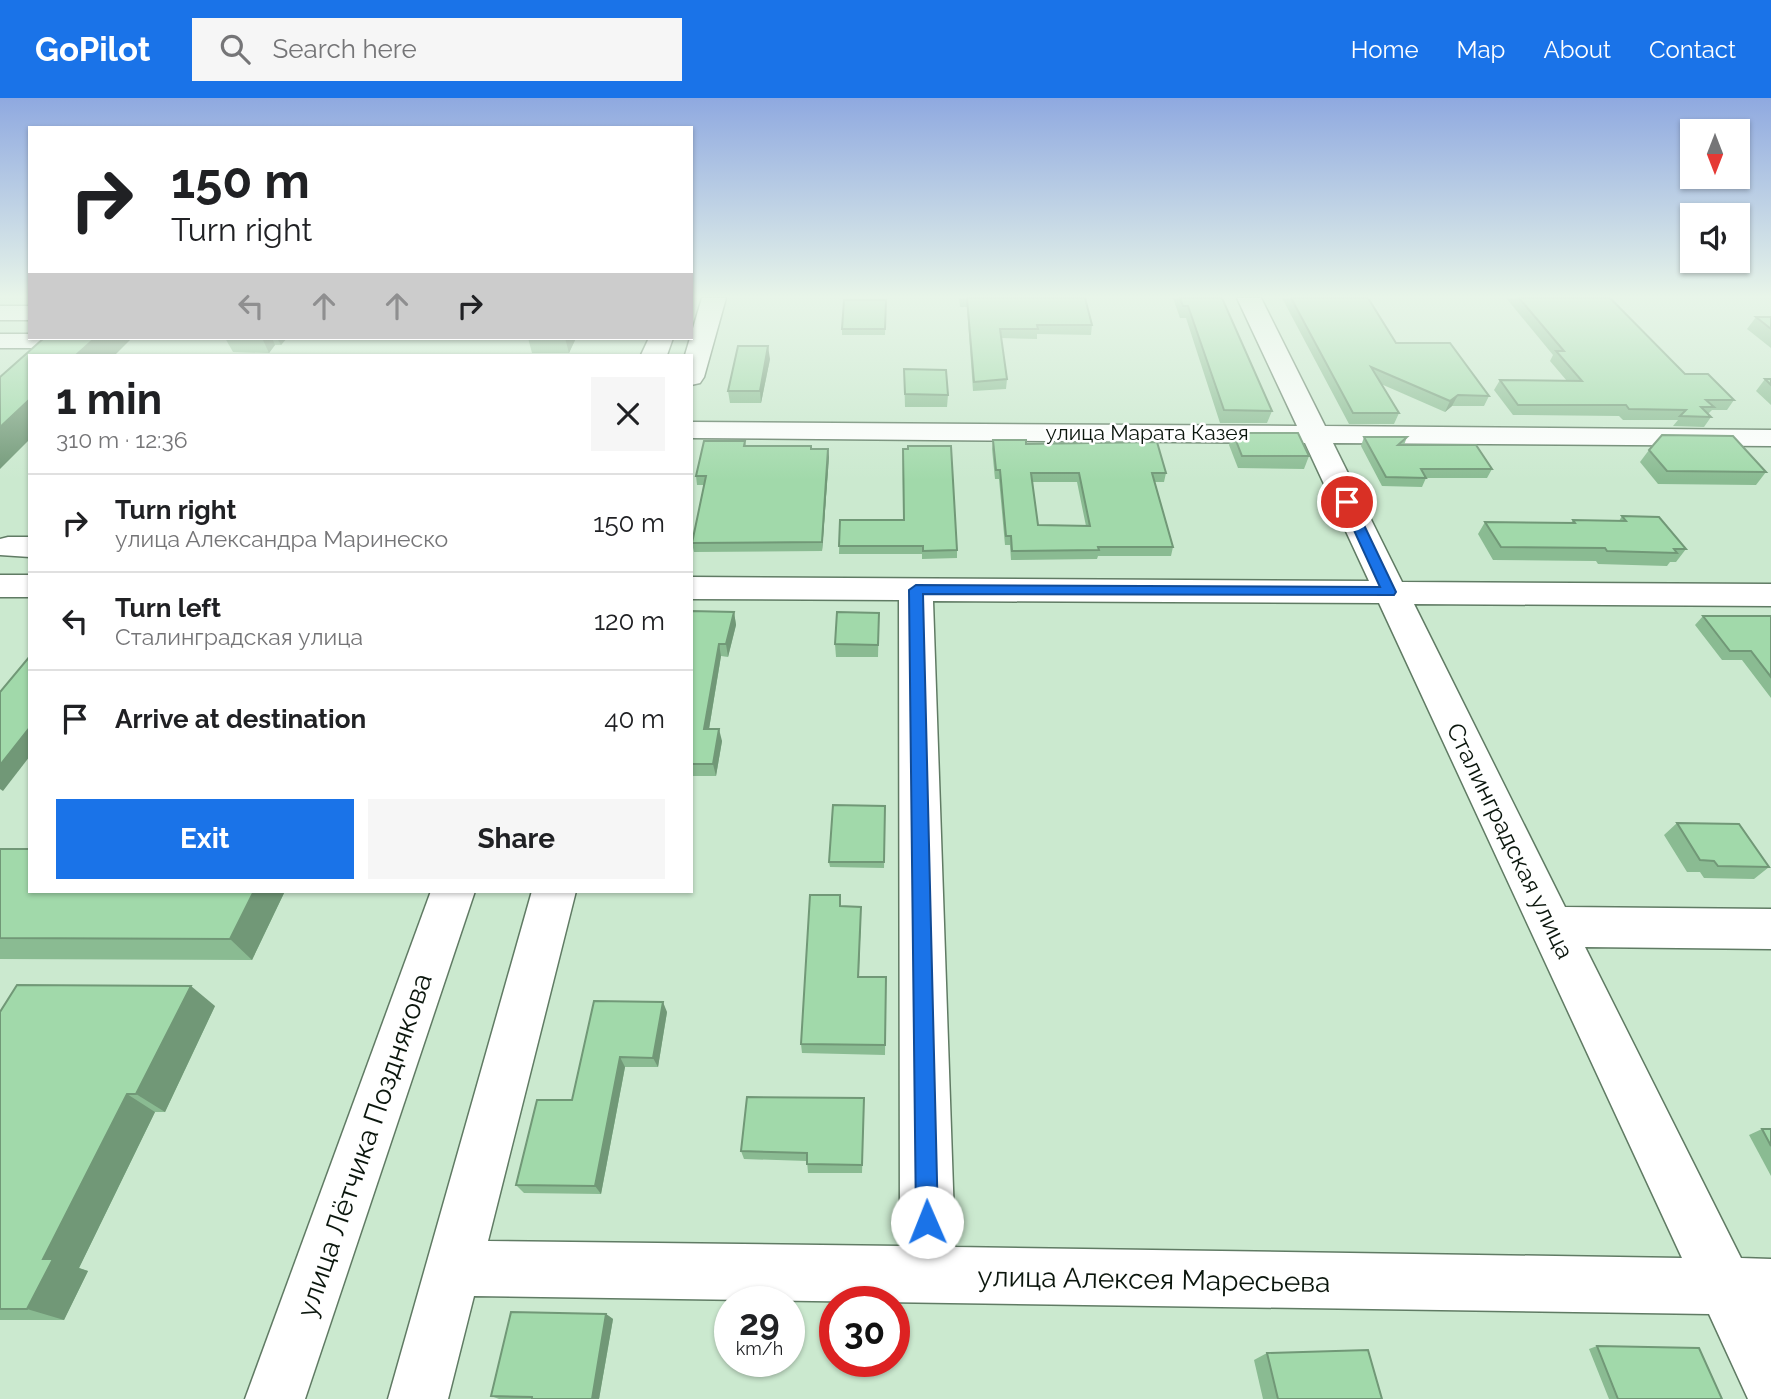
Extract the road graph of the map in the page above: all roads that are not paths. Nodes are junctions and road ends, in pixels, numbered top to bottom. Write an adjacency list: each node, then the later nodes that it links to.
1 (1278, 359): 3 (street, Сталинградская улица)
2 (693, 430): 3 (street, улица Марата Казея)
3 (1315, 434): 4 (street, улица Марата Казея); 9 (street, Сталинградская улица)
4 (1771, 438)
5 (0, 586): 6 (street)
6 (28, 586)
7 (693, 587): 8 (street)
8 (916, 590): 9 (street); 16 (street)
9 (1389, 592): 10 (street); 13 (street, Сталинградская улица)
10 (1771, 595)
11 (452, 893): 19 (street, улица Лётчика Позднякова)
12 (553, 893): 15 (street)
13 (1551, 927): 14 (street); 17 (street, Сталинградская улица)
14 (1771, 929)
15 (453, 1268): 16 (street, улица Алексея Маресьева); 20 (street)
16 (928, 1276): 17 (street, улица Алексея Маресьева)
17 (1748, 1287): 18 (street, Сталинградская улица)
18 (1771, 1382)
19 (275, 1399)
20 (418, 1399)

